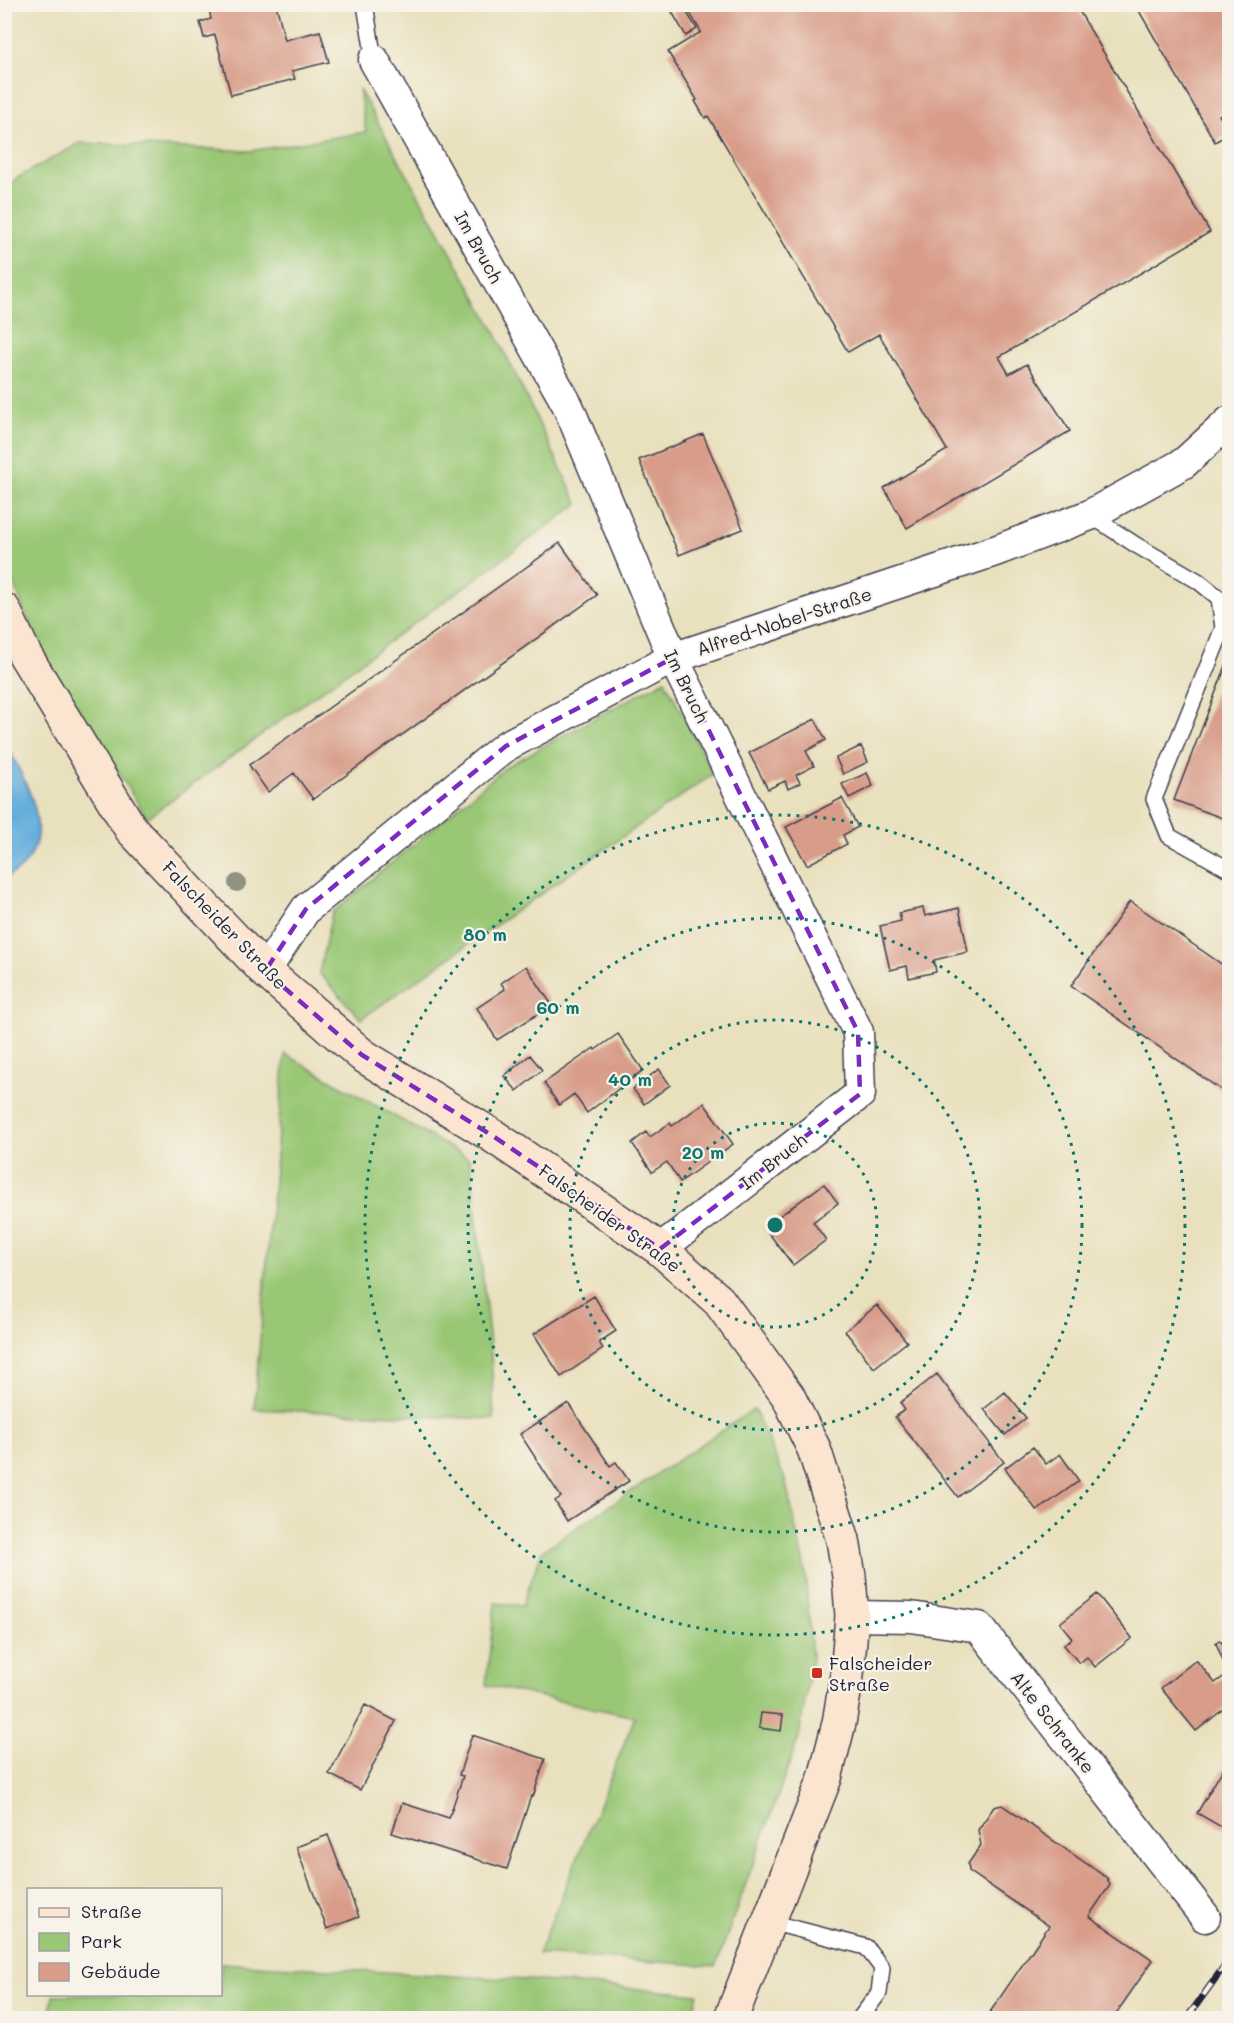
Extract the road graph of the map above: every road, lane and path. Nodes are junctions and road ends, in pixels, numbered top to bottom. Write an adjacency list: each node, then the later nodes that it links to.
1 (365, 4): 2 (lane)
2 (374, 60): 6 (street, Im Bruch)
3 (1230, 421): 4 (street, Alfred-Nobel-Straße)
4 (1090, 515): 6 (street, Alfred-Nobel-Straße); 7 (lane)
5 (4, 610): 8 (street, Falscheider Straße)
6 (673, 658): 8 (street, Alfred-Nobel-Straße); 9 (street, Im Bruch)
7 (1230, 870)
8 (265, 971): 9 (street, Falscheider Straße)
9 (660, 1249): 10 (street, Falscheider Straße)
10 (852, 1616): 11 (street, Alte Schranke); 12 (street, Falscheider Straße)
11 (1205, 1917)
12 (770, 1922): 13 (street, Falscheider Straße); 14 (lane)
13 (731, 2019)
14 (860, 2019)

